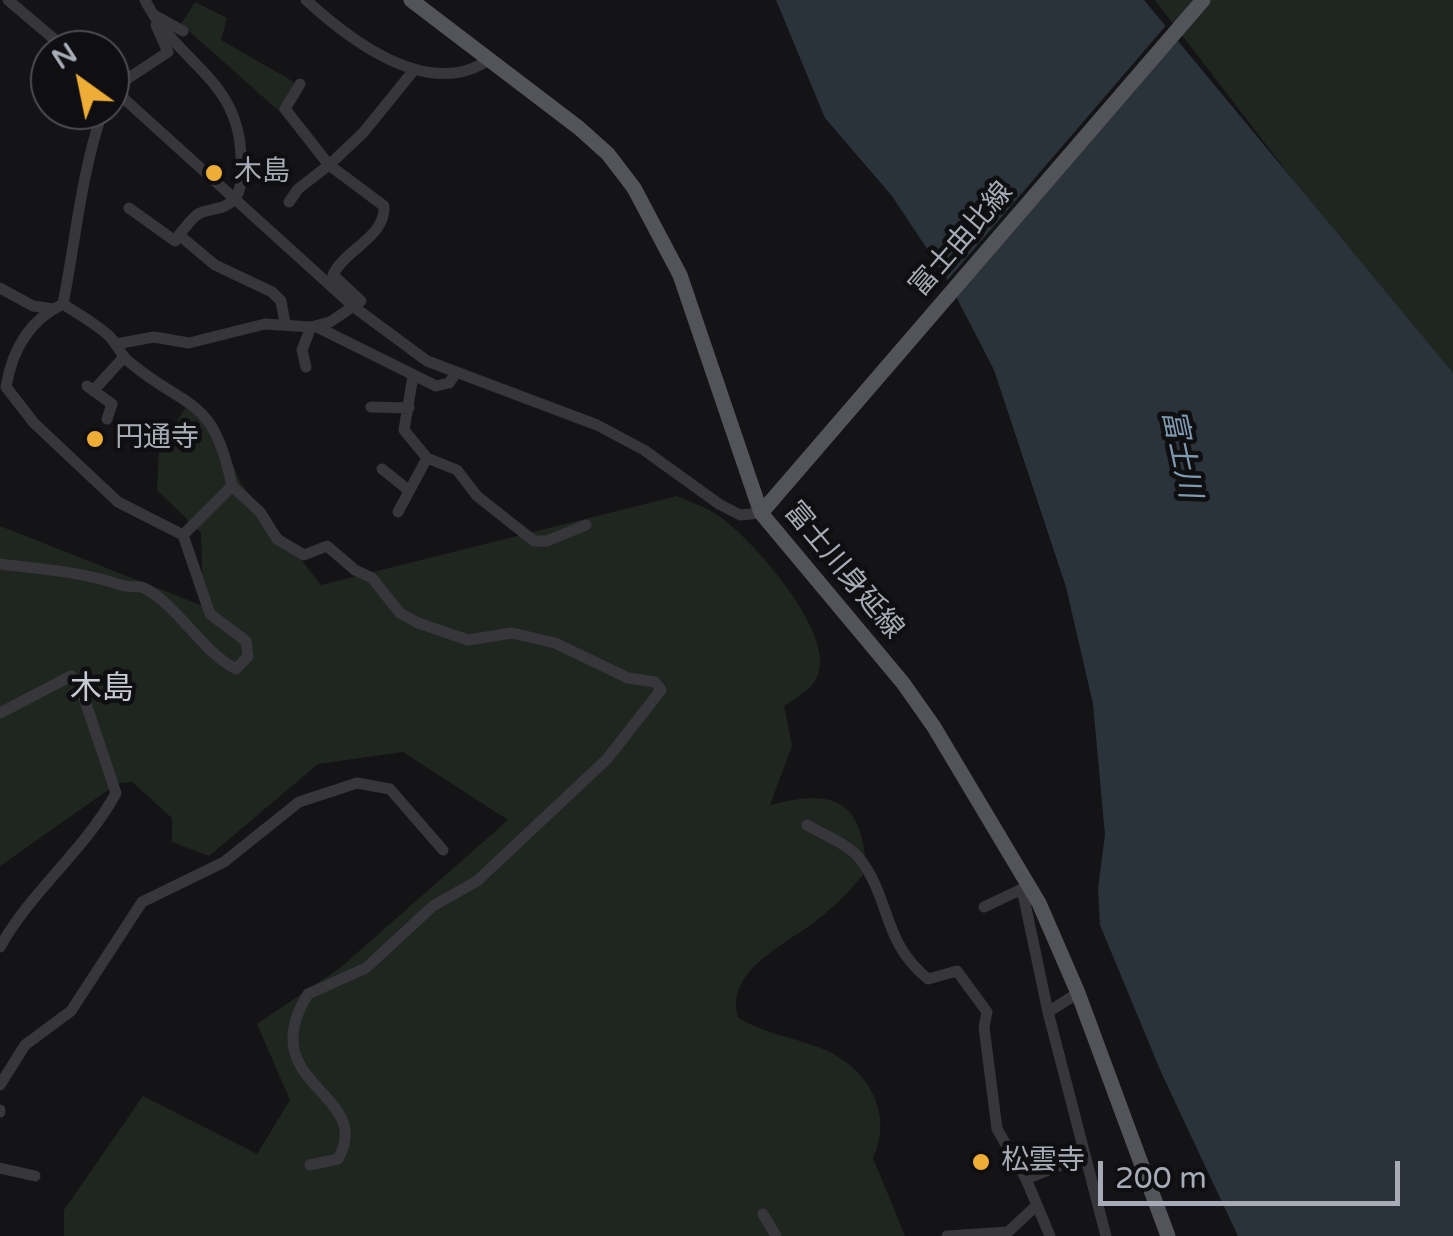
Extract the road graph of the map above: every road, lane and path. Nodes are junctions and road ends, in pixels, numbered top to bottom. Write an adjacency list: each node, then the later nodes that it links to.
1 (8, 0): 7 (street)
2 (145, 0): 6 (street)
3 (306, 0): 10 (street)
4 (411, 0): 9 (main road, 富士川身延線)
5 (1202, 0): 38 (main road, 富士由比線)
6 (155, 20): 8 (street); 11 (street); 16 (street)
7 (43, 30)
8 (183, 31)
9 (490, 59): 10 (street); 38 (main road, 富士川身延線)
10 (414, 70): 15 (street)
11 (130, 77)
12 (300, 84): 15 (street)
13 (130, 106): 16 (street)
14 (98, 130): 21 (street)
15 (328, 165): 17 (street); 22 (street)
16 (235, 198): 22 (street); 23 (street)
17 (289, 202)
18 (129, 208): 19 (street)
19 (175, 241)
20 (0, 288): 21 (street)
21 (58, 306): 25 (street); 40 (street)
22 (354, 307): 24 (street); 28 (street)
23 (285, 323): 24 (street); 25 (street)
24 (313, 327): 27 (street); 29 (street)
25 (116, 344): 26 (street)
26 (124, 357): 32 (street); 35 (street)
27 (306, 367)
28 (456, 374): 29 (street); 38 (street)
29 (413, 376): 31 (street)
30 (371, 407): 31 (street)
31 (408, 408): 33 (street)
32 (107, 419)
33 (427, 458): 36 (street); 39 (street)
34 (382, 469): 36 (street)
35 (232, 486): 40 (street); 51 (street)
36 (407, 489): 37 (street)
37 (398, 512)
38 (761, 513): 47 (main road, 富士川身延線)
39 (586, 525)
40 (183, 535): 41 (street)
41 (0, 564)
42 (0, 713): 46 (street)
43 (807, 825): 54 (street)
44 (443, 850): 49 (street)
45 (984, 907): 48 (street)
46 (0, 947)
47 (1078, 993): 48 (street); 61 (main road, 富士川身延線)
48 (1048, 1012): 50 (street)
49 (0, 1085)
50 (1082, 1157): 54 (street); 60 (street)
51 (310, 1165)
52 (0, 1168): 53 (street)
53 (36, 1176)
54 (1026, 1179): 55 (street)
55 (1037, 1205): 58 (street); 59 (street)
56 (762, 1214): 57 (street)
57 (776, 1236)
58 (948, 1236)
59 (1050, 1236)
60 (1106, 1236)
61 (1168, 1236)

